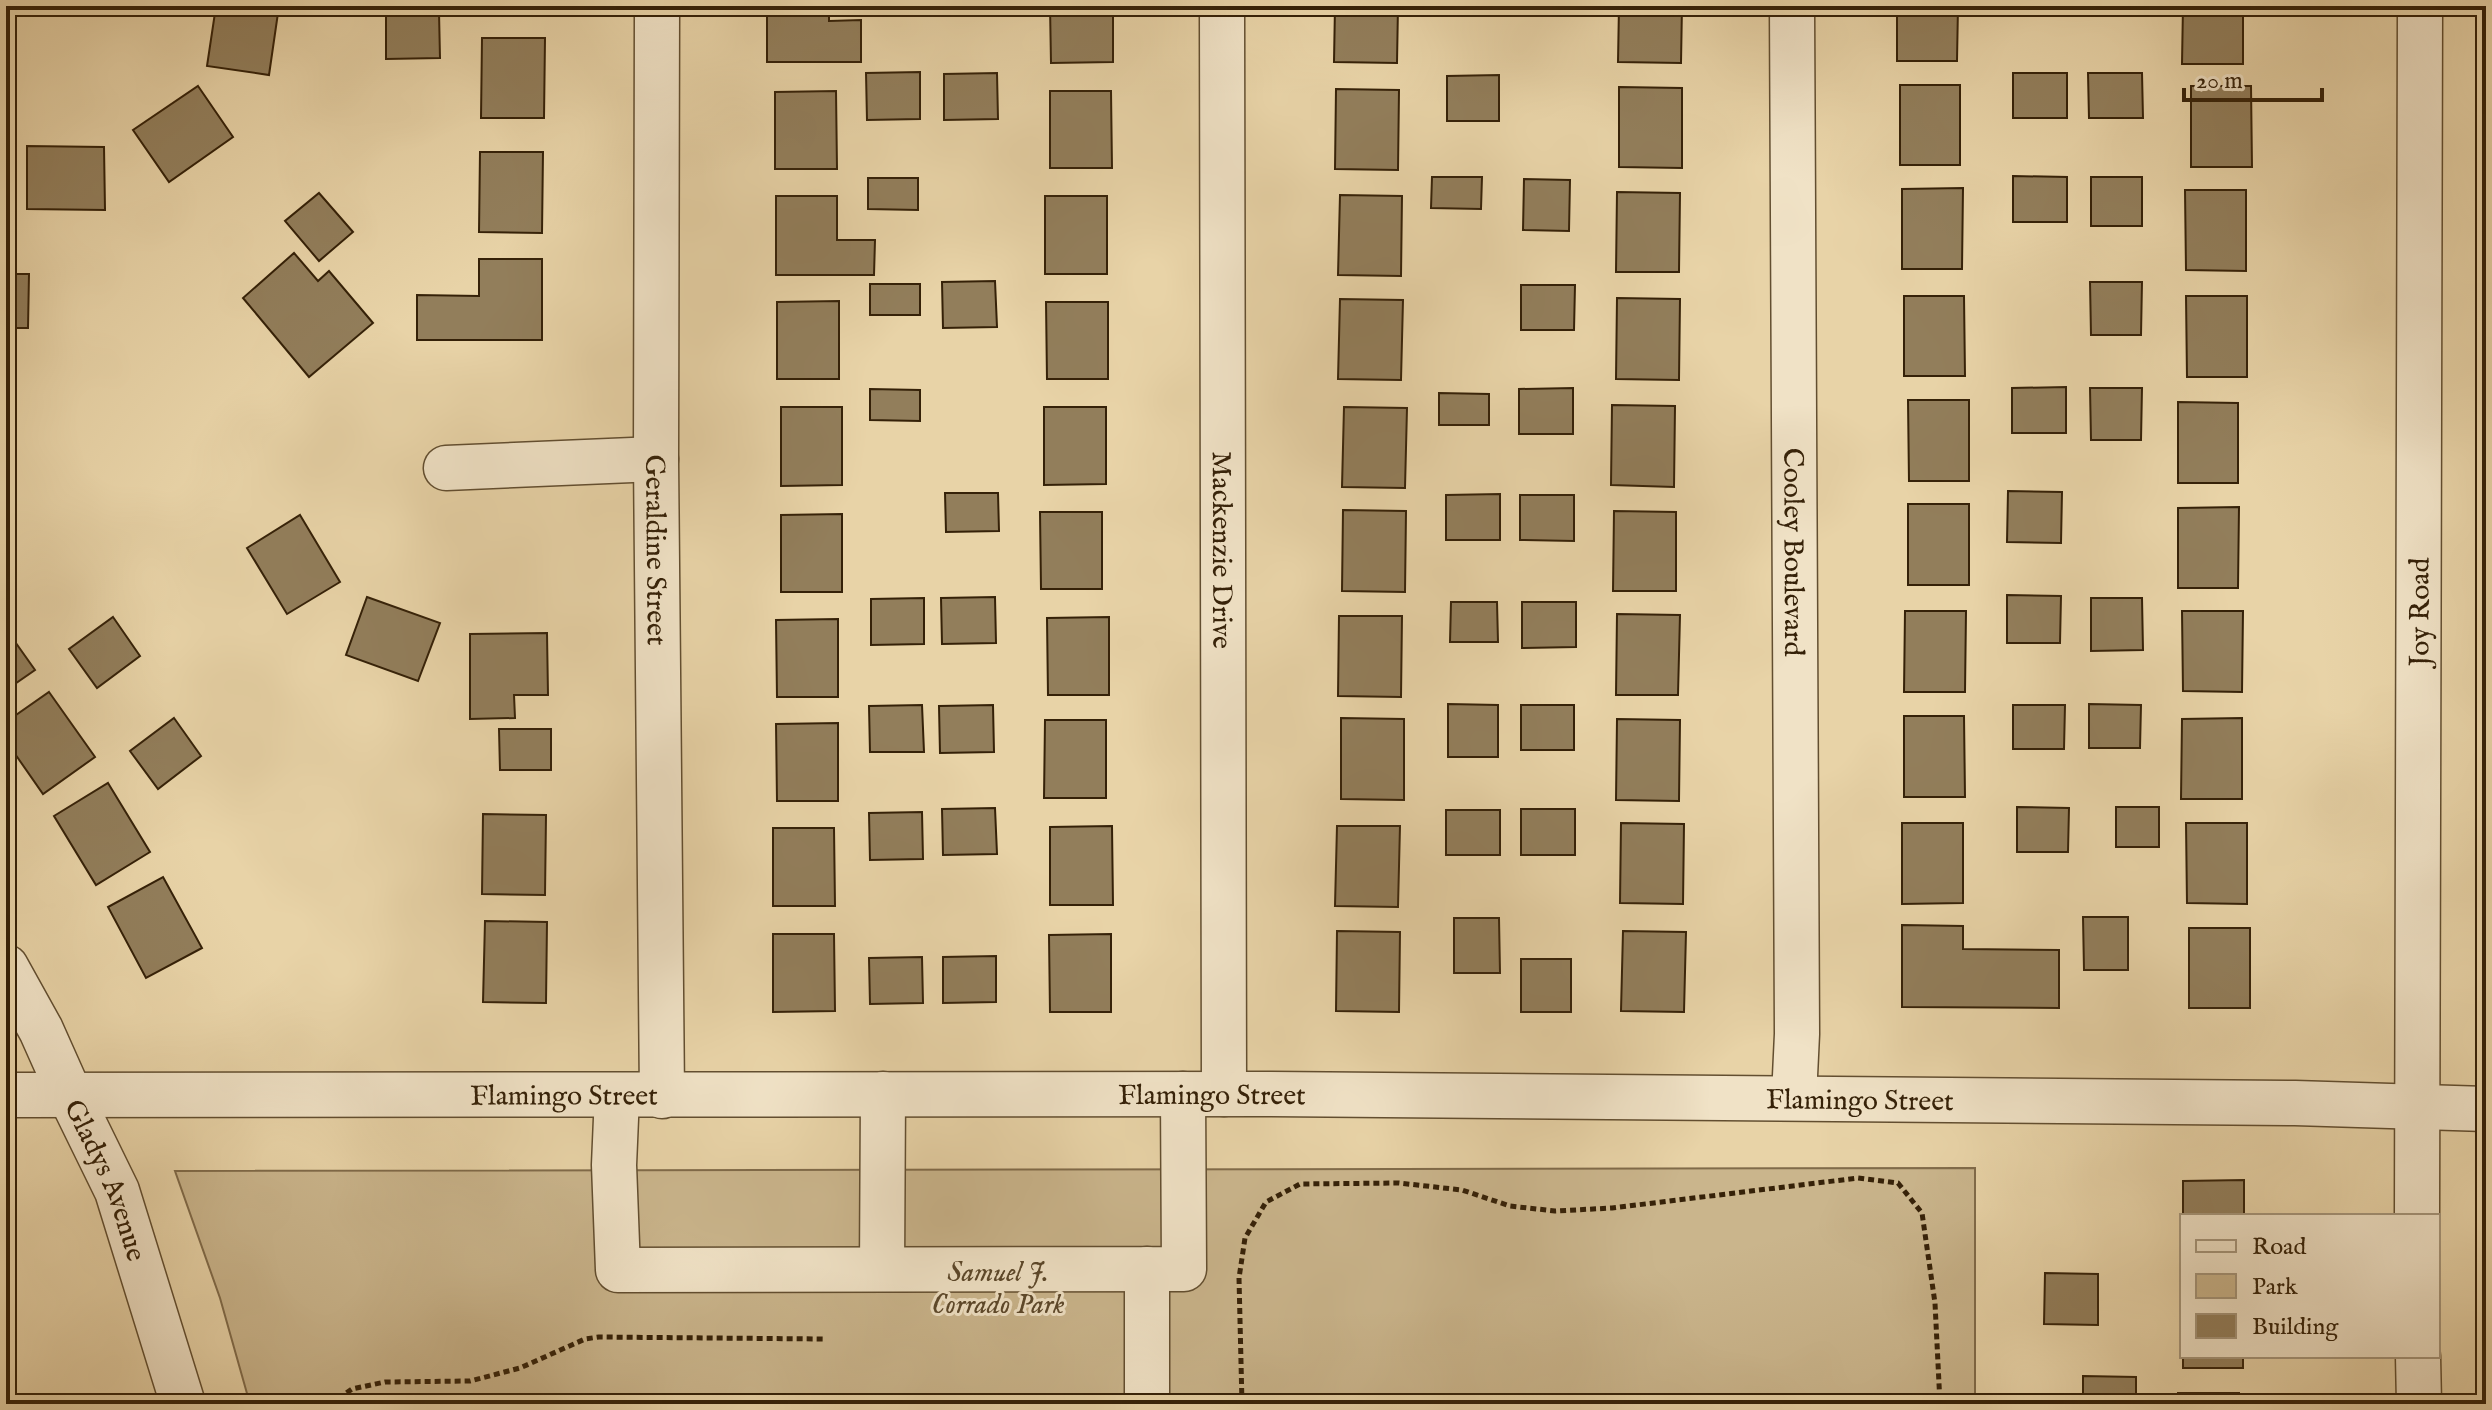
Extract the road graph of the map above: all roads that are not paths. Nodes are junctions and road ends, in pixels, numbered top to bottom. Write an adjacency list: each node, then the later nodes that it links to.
1 (657, 6): 5 (street, Geraldine Street)
2 (1222, 6): 9 (street, Mackenzie Drive)
3 (1792, 6): 14 (street, Cooley Boulevard)
4 (2420, 6): 15 (street, Joy Road)
5 (656, 459): 6 (street); 13 (street, Geraldine Street)
6 (446, 468)
7 (6, 967): 11 (street, Gladys Avenue)
8 (883, 1094): 9 (street, Flamingo Street); 13 (street, Flamingo Street); 18 (street)
9 (1203, 1094): 14 (street, Flamingo Street); 19 (street, Mackenzie Drive)
10 (6, 1095): 11 (street, Flamingo Street)
11 (70, 1095): 12 (street, Flamingo Street); 21 (street, Gladys Avenue)
12 (617, 1095): 13 (street, Flamingo Street); 18 (street)
13 (662, 1096)
14 (1794, 1097): 15 (street, Flamingo Street)
15 (2417, 1108): 16 (street, Flamingo Street); 17 (street, Joy Road)
16 (2486, 1109)
17 (2417, 1214)
18 (882, 1269): 19 (street)
19 (1147, 1269): 22 (street)
20 (2418, 1358): 23 (street)
21 (183, 1404)
22 (1147, 1404)
23 (2419, 1404)

